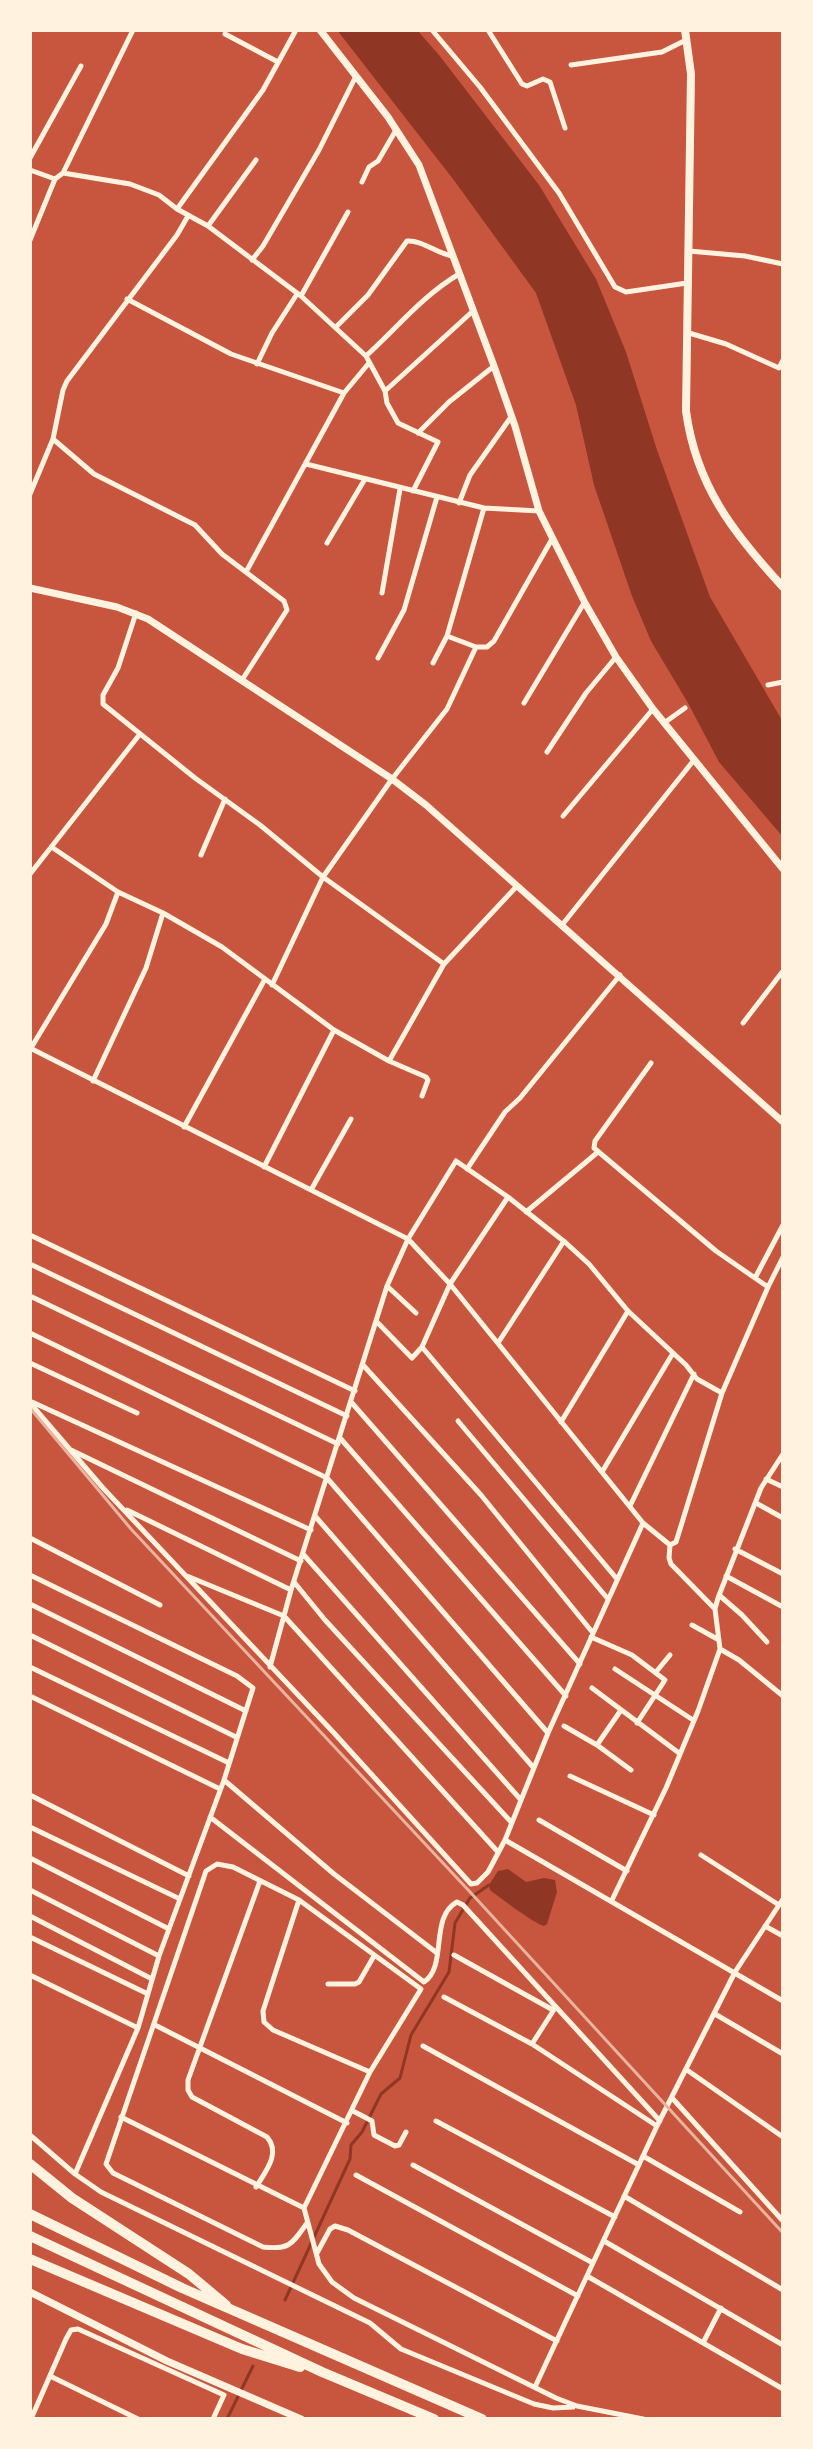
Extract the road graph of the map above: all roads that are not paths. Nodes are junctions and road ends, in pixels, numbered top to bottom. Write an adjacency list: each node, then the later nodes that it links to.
1 (133, 30): 17 (street)
2 (296, 30): 8 (street)
3 (320, 30): 11 (street)
4 (432, 30): 30 (street)
5 (488, 30): 12 (street)
6 (225, 34): 8 (street)
7 (686, 35): 9 (street); 25 (main road)
8 (278, 62): 20 (street)
9 (571, 65)
10 (81, 66): 14 (street)
11 (356, 75): 13 (street); 27 (street)
12 (565, 128)
13 (396, 130): 19 (street); 26 (street)
14 (30, 158)
15 (256, 160): 23 (street)
16 (30, 170): 18 (street)
17 (63, 173): 18 (street); 20 (street)
18 (55, 179): 24 (street)
19 (362, 182)
20 (177, 209): 22 (street)
21 (348, 212): 31 (street)
22 (188, 216): 23 (street); 32 (street)
23 (208, 226): 27 (street)
24 (30, 240)
25 (688, 251): 28 (street); 30 (main road)
26 (453, 256): 29 (street); 34 (street)
27 (252, 260): 31 (street)
28 (783, 264)
29 (459, 274): 33 (street); 36 (street)
30 (688, 283): 35 (main road)
31 (299, 295): 34 (street); 38 (street)
32 (127, 299): 38 (street); 44 (street)
33 (473, 311): 39 (street); 40 (street)
34 (336, 327): 36 (street)
35 (689, 333): 37 (street); 57 (main road)
36 (368, 360): 40 (street); 41 (street)
37 (783, 360)
38 (257, 364): 41 (street)
39 (494, 366): 42 (street); 43 (street)
40 (385, 391): 43 (street)
41 (344, 393): 45 (street)
42 (511, 417): 51 (street); 53 (street)
43 (418, 433): 48 (street)
44 (53, 439): 49 (street); 56 (street)
45 (306, 464): 46 (street); 56 (street)
46 (365, 479): 47 (street); 55 (street)
47 (400, 489): 48 (street); 59 (street)
48 (413, 491): 50 (street)
49 (30, 494)
50 (437, 497): 51 (street); 65 (street)
51 (459, 503): 52 (street)
52 (484, 508): 53 (street); 62 (street)
53 (539, 511): 54 (street)
54 (552, 539): 60 (street); 63 (street)
55 (327, 543)
56 (246, 572): 67 (street)
57 (783, 587)
58 (30, 588): 61 (street)
59 (382, 593)
60 (585, 603): 64 (street); 70 (street)
61 (136, 613): 67 (street); 74 (street)
62 (447, 636): 63 (street); 66 (street)
63 (476, 647): 77 (street)
64 (616, 657): 72 (street); 75 (street)
65 (378, 658)
66 (433, 663)
67 (242, 680): 77 (street)
68 (783, 682): 69 (street)
69 (768, 685)
70 (524, 703)
71 (685, 708): 73 (street)
72 (653, 709): 73 (street); 79 (street)
73 (664, 723): 76 (street)
74 (140, 734): 78 (street); 80 (street)
75 (547, 752)
76 (694, 760): 82 (street); 88 (street)
77 (392, 779): 84 (street); 85 (street)
78 (225, 799): 81 (street); 84 (street)
79 (563, 816)
80 (53, 848): 83 (street); 86 (street)
81 (201, 855)
82 (783, 869)
83 (30, 874)
84 (323, 877): 89 (street); 93 (street)
85 (517, 886): 88 (street); 89 (street)
86 (118, 892): 87 (street); 96 (street)
87 (163, 913): 92 (street); 99 (street)
88 (562, 925): 91 (street)
89 (444, 964): 97 (street)
90 (783, 971): 94 (street)
91 (620, 975): 102 (street); 106 (street)
92 (265, 979): 93 (street); 103 (street)
93 (272, 985): 95 (street)
94 (743, 1023)
95 (334, 1030): 97 (street); 105 (street)
96 (31, 1048): 99 (street)
97 (389, 1061): 100 (street)
98 (651, 1063): 104 (street)
99 (93, 1081): 103 (street)
100 (422, 1096)
101 (351, 1119): 107 (street)
102 (783, 1122)
103 (184, 1127): 105 (street)
104 (598, 1152): 109 (street); 116 (street)
105 (264, 1167): 107 (street)
106 (467, 1169): 108 (street); 112 (street)
107 (311, 1190): 112 (street)
108 (508, 1197): 109 (street); 117 (street)
109 (526, 1212): 113 (street)
110 (783, 1225): 116 (street)
111 (30, 1235): 131 (street)
112 (408, 1239): 117 (street); 118 (street)
113 (564, 1241): 121 (street); 125 (street)
114 (783, 1257): 119 (street)
115 (30, 1264): 136 (street)
116 (755, 1278): 119 (street)
117 (450, 1284): 125 (street); 126 (street)
118 (387, 1286): 122 (street); 123 (street)
119 (768, 1287): 132 (street)
120 (30, 1296): 139 (street)
121 (628, 1311): 127 (street); 138 (street)
122 (416, 1313)
123 (376, 1321): 126 (street); 129 (street)
124 (30, 1333): 143 (street)
125 (498, 1343): 138 (street)
126 (422, 1347): 161 (street)
127 (673, 1353): 130 (street); 142 (street)
128 (30, 1363): 135 (street)
129 (363, 1365): 131 (street); 173 (street)
130 (694, 1374): 132 (street); 147 (street)
131 (355, 1391): 134 (street)
132 (722, 1393): 154 (street)
133 (30, 1402): 140 (street); 152 (street)
134 (351, 1402): 136 (street); 178 (street)
135 (137, 1413)
136 (347, 1416): 139 (street)
137 (458, 1421): 165 (street)
138 (561, 1422): 142 (street)
139 (339, 1441): 143 (street); 186 (street)
140 (68, 1449): 148 (street); 156 (street)
141 (783, 1454): 144 (street)
142 (602, 1472): 147 (street)
143 (327, 1478): 149 (street); 193 (street)
144 (766, 1479): 145 (street); 146 (street)
145 (783, 1487)
146 (756, 1503): 150 (street); 155 (street)
147 (630, 1506): 151 (street)
148 (122, 1508): 157 (street); 163 (street)
149 (315, 1516): 152 (street); 198 (street)
150 (783, 1518)
151 (643, 1523): 154 (street); 161 (street)
152 (311, 1530): 156 (street)
153 (30, 1538): 167 (street)
154 (670, 1546): 169 (street)
155 (735, 1549): 158 (street); 160 (street)
156 (302, 1558): 162 (street); 204 (street)
157 (184, 1574): 170 (street); 180 (street)
158 (783, 1574)
159 (30, 1575): 189 (street)
160 (726, 1576): 164 (street); 168 (street)
161 (617, 1579): 165 (street)
162 (294, 1582): 163 (street); 208 (street)
163 (291, 1590): 170 (street)
164 (718, 1597): 169 (street); 175 (street)
165 (608, 1599): 173 (street)
166 (30, 1604): 189 (street)
167 (160, 1605)
168 (783, 1607)
169 (715, 1608): 174 (street)
170 (284, 1616): 180 (street); 211 (street)
171 (692, 1625): 174 (street)
172 (30, 1635): 194 (street)
173 (592, 1636): 178 (street); 182 (street)
174 (719, 1640): 176 (street)
175 (767, 1642)
176 (720, 1649): 187 (street); 190 (street)
177 (670, 1655): 182 (street)
178 (580, 1664): 186 (street)
179 (30, 1667): 197 (street)
180 (270, 1667): 211 (street)
181 (615, 1669): 184 (street)
182 (656, 1672): 184 (street)
183 (592, 1688): 188 (street)
184 (656, 1695): 190 (street); 191 (street)
185 (30, 1696): 202 (street)
186 (566, 1696): 193 (street)
187 (783, 1696)
188 (621, 1710): 191 (street); 195 (street)
189 (246, 1711): 194 (street)
190 (693, 1720): 196 (street)
191 (637, 1723): 196 (street)
192 (564, 1726): 195 (street)
193 (548, 1733): 198 (street)
194 (236, 1737): 197 (street)
195 (597, 1745): 199 (street)
196 (679, 1753): 205 (street)
197 (229, 1763): 201 (street)
198 (533, 1767): 204 (street)
199 (631, 1770)
200 (570, 1776): 205 (street)
201 (224, 1780): 202 (street); 227 (street)
202 (220, 1789): 206 (street)
203 (30, 1795): 215 (street)
204 (521, 1800): 208 (street)
205 (654, 1815): 214 (street)
206 (210, 1817): 215 (street); 227 (street)
207 (539, 1820): 214 (street)
208 (512, 1823): 210 (street)
209 (30, 1827): 218 (street)
210 (505, 1840): 211 (street); 220 (street)
211 (498, 1852)
212 (701, 1855): 221 (street)
213 (30, 1858): 224 (street)
214 (627, 1871): 220 (street)
215 (189, 1876): 218 (street)
216 (260, 1881): 219 (street); 240 (street); 244 (street)
217 (30, 1890): 229 (street)
218 (180, 1899): 224 (street)
219 (299, 1900): 230 (street); 247 (street)
220 (612, 1900): 231 (street)
221 (781, 1902): 223 (street)
222 (30, 1916): 233 (street)
223 (765, 1926): 225 (street); 231 (street)
224 (169, 1929): 229 (street)
225 (783, 1936)
226 (30, 1937): 235 (street)
227 (437, 1953): 238 (street)
228 (454, 1955): 238 (street)
229 (159, 1956): 233 (street)
230 (374, 1956): 234 (street); 247 (street)
231 (735, 1972): 237 (street); 239 (street)
232 (30, 1975): 241 (street)
233 (152, 1979): 235 (street)
234 (328, 1984)
235 (148, 1994): 241 (street)
236 (444, 1997): 242 (street)
237 (783, 2001)
238 (555, 2008): 242 (street); 253 (street)
239 (714, 2014): 245 (street); 246 (street)
240 (155, 2025): 244 (street); 250 (street)
241 (138, 2028): 261 (street)
242 (532, 2044): 253 (street)
243 (423, 2046): 260 (street)
244 (202, 2049): 252 (street); 263 (street)
245 (783, 2054)
246 (687, 2070): 248 (street); 256 (street)
247 (370, 2072): 249 (street)
248 (673, 2099): 253 (street); 269 (street)
249 (353, 2111): 252 (street); 254 (street)
250 (121, 2117): 263 (street); 270 (street)
251 (436, 2121): 268 (street)
252 (347, 2123): 265 (street)
253 (659, 2124): 257 (street)
254 (406, 2132)
255 (30, 2135): 261 (street)
256 (783, 2137)
257 (643, 2156): 260 (street); 266 (street)
258 (30, 2164): 281 (highway)
259 (413, 2165): 275 (street)
260 (639, 2165): 264 (street)
261 (75, 2174): 289 (street)
262 (356, 2175): 279 (street)
263 (256, 2187): 265 (street)
264 (624, 2196): 268 (street); 277 (street)
265 (304, 2208): 270 (street)
266 (740, 2212)
267 (30, 2214): 281 (highway)
268 (615, 2217): 272 (street)
269 (783, 2221)
270 (308, 2226): 273 (street)
271 (30, 2236): 285 (highway)
272 (603, 2241): 275 (street); 280 (street)
273 (316, 2255): 282 (street); 287 (street)
274 (30, 2259): 285 (highway)
275 (593, 2263): 276 (street)
276 (587, 2276): 279 (street); 283 (street)
277 (783, 2290)
278 (30, 2292): 293 (street)
279 (578, 2296): 282 (street)
280 (721, 2308): 283 (street); 284 (street)
281 (233, 2311): 295 (highway)
282 (557, 2341): 287 (street)
283 (703, 2343): 288 (street)
284 (783, 2345)
285 (322, 2372): 294 (highway)
286 (50, 2376): 290 (street); 291 (street); 292 (street)
287 (535, 2387): 289 (street)
288 (783, 2389)
289 (577, 2406): 296 (street)
290 (31, 2419)
291 (138, 2419)
292 (213, 2419)
293 (301, 2419)
294 (434, 2419)
295 (482, 2419)
296 (643, 2419)

